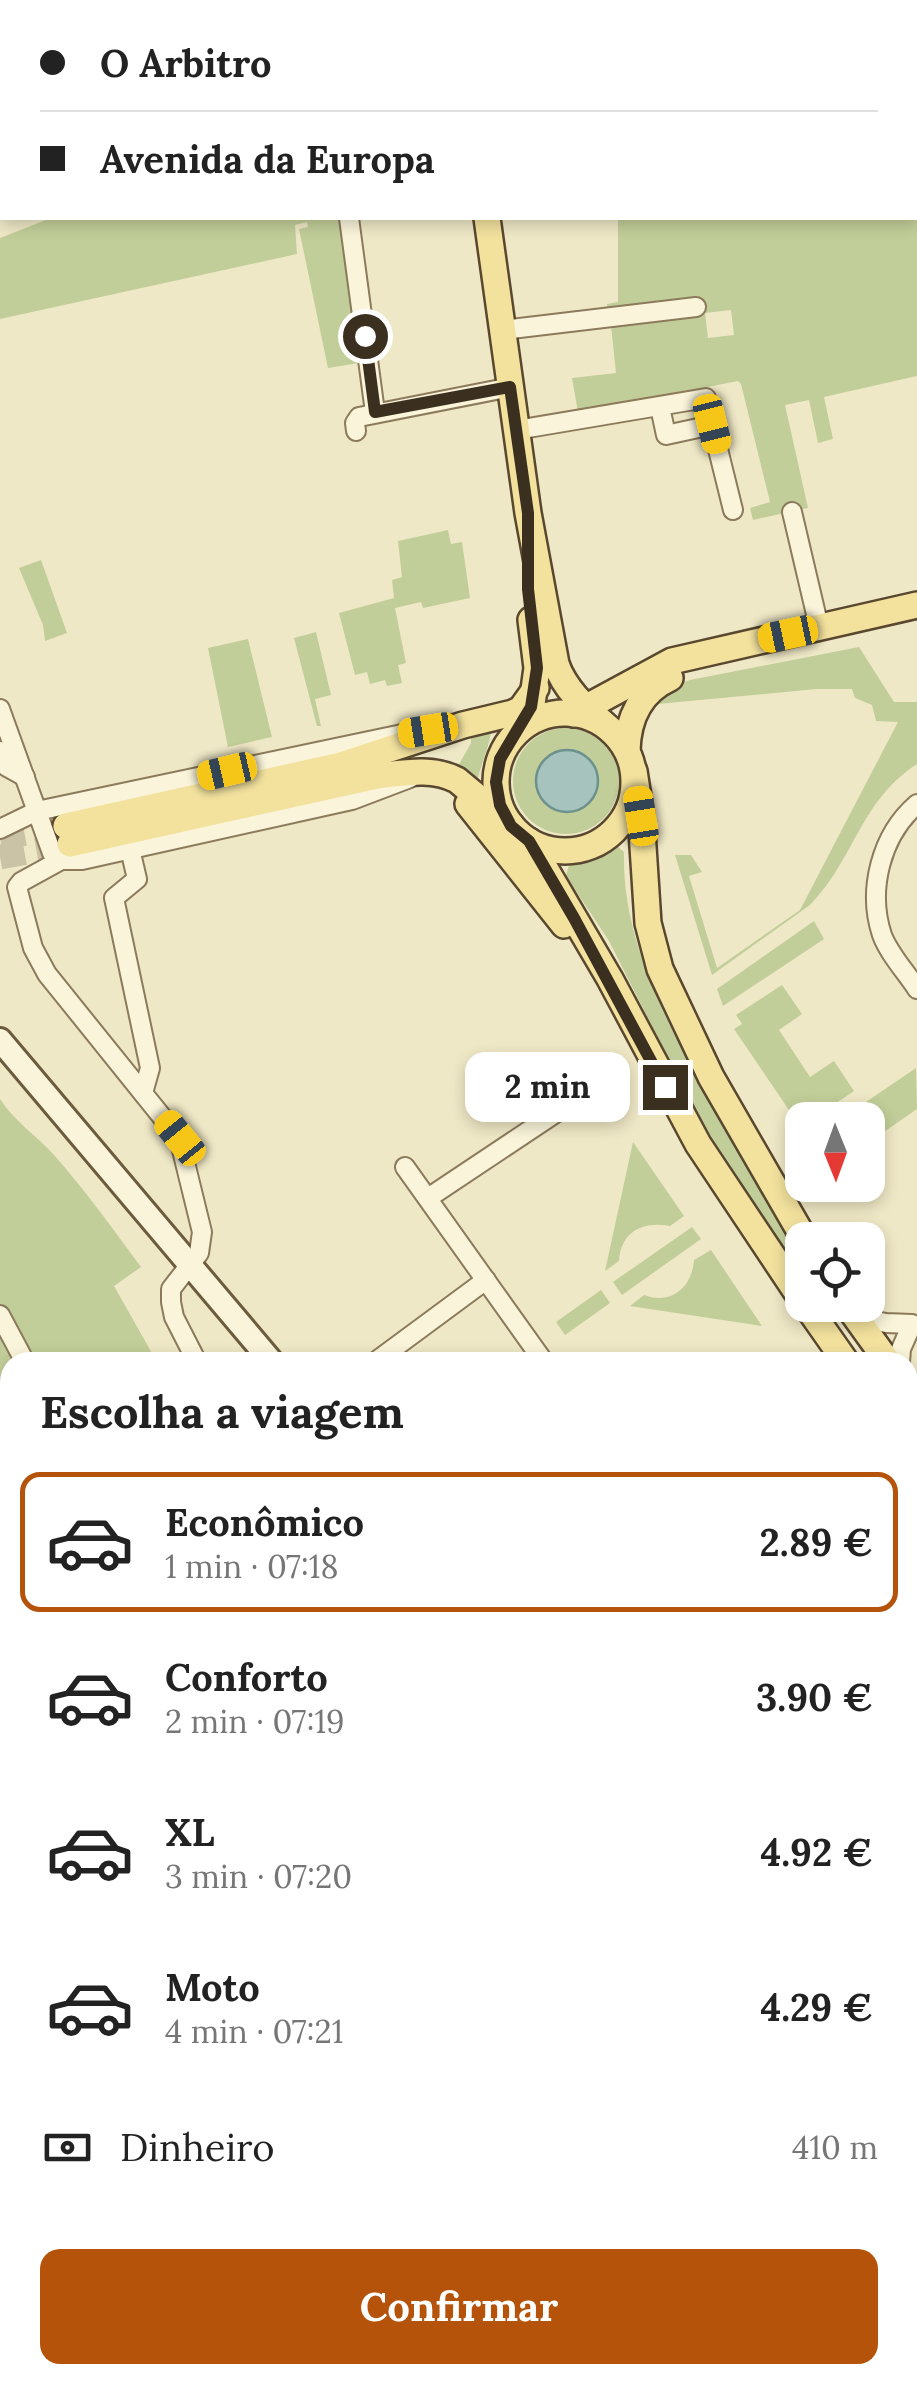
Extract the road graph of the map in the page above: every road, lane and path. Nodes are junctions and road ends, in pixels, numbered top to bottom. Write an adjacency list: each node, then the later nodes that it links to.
1 (349, 220): 7 (street)
2 (487, 220): 4 (main road)
3 (696, 307): 4 (street)
4 (503, 330): 5 (main road)
5 (510, 387): 7 (street); 9 (main road)
6 (660, 407): 8 (street); 8 (street); 9 (street)
7 (375, 412): 10 (street)
8 (712, 424): 11 (street)
9 (516, 430): 13 (main road)
10 (356, 431)
11 (734, 510)
12 (792, 512): 16 (street)
13 (528, 513): 17 (main road); 19 (main road)
14 (917, 605): 16 (main road)
15 (917, 620): 25 (main road)
16 (819, 627): 18 (main road)
17 (556, 664): 18 (main road); 21 (main road)
18 (659, 666): 21 (main road)
19 (536, 688): 22 (main road); 23 (main road)
20 (0, 709): 27 (street)
21 (580, 711): 23 (main road); 25 (main road)
22 (472, 723): 23 (main road); 28 (street); 33 (main road)
23 (521, 728): 32 (main road)
24 (0, 751): 27 (street)
25 (625, 751): 32 (main road); 42 (main road)
26 (424, 772): 32 (main road); 33 (main road); 34 (street); 35 (main road)
27 (25, 777): 30 (street)
28 (120, 795): 30 (street); 33 (street)
29 (917, 804): 36 (street)
30 (36, 811): 31 (street); 33 (street)
31 (0, 829)
32 (520, 833): 35 (main road)
33 (61, 843): 34 (street); 38 (street)
34 (130, 849): 38 (street)
35 (602, 966): 44 (main road)
36 (917, 989)
37 (0, 1040): 43 (main road)
38 (143, 1093): 43 (street)
39 (563, 1108): 41 (street)
40 (405, 1167): 41 (street)
41 (428, 1198): 45 (street)
42 (795, 1222)
43 (190, 1265): 52 (street); 53 (main road)
44 (785, 1274)
45 (486, 1280): 54 (street); 55 (street)
46 (0, 1315): 51 (street)
47 (818, 1322): 56 (main road)
48 (859, 1322): 57 (main road)
49 (881, 1322): 50 (street)
50 (915, 1322): 58 (street)
51 (20, 1352)
52 (193, 1352)
53 (264, 1352)
54 (389, 1352)
55 (537, 1352)
56 (839, 1352)
57 (881, 1352)
58 (901, 1352)

